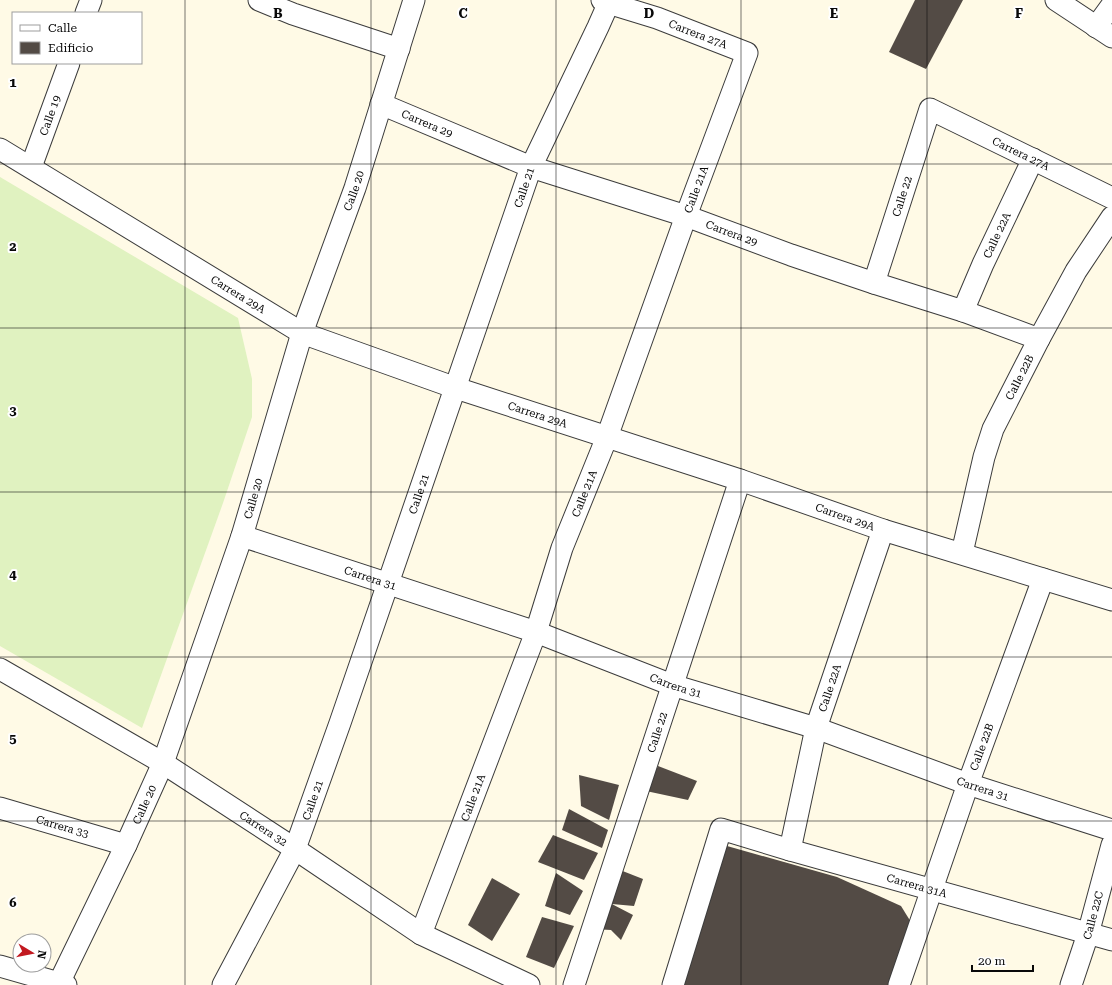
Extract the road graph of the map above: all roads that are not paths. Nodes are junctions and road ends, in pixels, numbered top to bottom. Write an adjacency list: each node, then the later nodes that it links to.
1 (91, 0): 7 (street)
2 (258, 0): 9 (street)
3 (414, 0): 9 (street, Calle 20)
4 (1056, 0): 8 (street)
5 (607, 1): 10 (street, Carrera 27A); 17 (street, Calle 21)
6 (1109, 5): 8 (street)
7 (86, 12)
8 (1104, 32)
9 (399, 49): 12 (street, Calle 20)
10 (748, 53): 19 (street, Calle 21A)
11 (68, 64): 16 (street, Calle 19)
12 (381, 104): 17 (street, Carrera 29); 23 (street, Calle 20)
13 (930, 110): 15 (street, Carrera 27A); 21 (street, Calle 22)
14 (0, 149): 16 (street, Carrera 29A)
15 (1033, 159): 18 (street, Carrera 27A); 22 (street, Calle 22A)
16 (31, 167): 23 (street, Carrera 29A)
17 (531, 168): 19 (street, Carrera 29); 25 (street, Calle 21)
18 (1112, 198)
19 (686, 216): 21 (street, Carrera 29); 26 (street, Calle 21A)
20 (1112, 217): 24 (street, Calle 22B)
21 (874, 283): 22 (street, Carrera 29)
22 (963, 311): 24 (street, Carrera 29)
23 (302, 333): 25 (street, Carrera 29A); 29 (street, Calle 20)
24 (1038, 339): 30 (street, Calle 22B)
25 (456, 388): 26 (street, Carrera 29A); 32 (street, Calle 21)
26 (607, 437): 27 (street, Carrera 29A); 34 (street, Calle 21A)
27 (740, 480): 28 (street, Carrera 29A); 36 (street, Calle 22)
28 (883, 530): 30 (street, Carrera 29A); 37 (street, Calle 22A)
29 (242, 536): 32 (street, Carrera 31); 38 (street, Calle 20)
30 (962, 553): 31 (street, Carrera 29A)
31 (1043, 579): 33 (street, Carrera 29A); 39 (street, Calle 22B)
32 (388, 583): 34 (street, Carrera 31); 44 (street, Calle 21)
33 (1112, 600)
34 (536, 632): 36 (street, Carrera 31); 47 (street, Calle 21A)
35 (0, 669): 38 (street, Carrera 32)
36 (672, 685): 37 (street, Carrera 31); 54 (street, Calle 22)
37 (816, 728): 39 (street, Carrera 31); 45 (street, Calle 22A)
38 (163, 763): 42 (street, Calle 20); 44 (street, Carrera 32)
39 (968, 784): 41 (street, Carrera 31); 46 (street, Calle 22B)
40 (0, 808): 42 (street, Carrera 33)
41 (1112, 830)
42 (126, 845): 51 (street, Calle 20)
43 (1112, 845): 48 (street, Calle 22C)
44 (294, 849): 47 (street, Carrera 32); 52 (street, Calle 21)
45 (790, 850): 46 (street, Carrera 31A); 55 (street, Carrera 31A)
46 (932, 889): 48 (street, Carrera 31A); 56 (street, Calle 22B)
47 (421, 934): 53 (street, Carrera 32)
48 (1088, 934): 49 (street, Carrera 31A); 57 (street, Calle 22C)
49 (1112, 940)
50 (0, 966): 51 (street)
51 (61, 984)
52 (223, 985)
53 (528, 985)
54 (574, 985)
55 (673, 985)
56 (900, 985)
57 (1071, 985)

